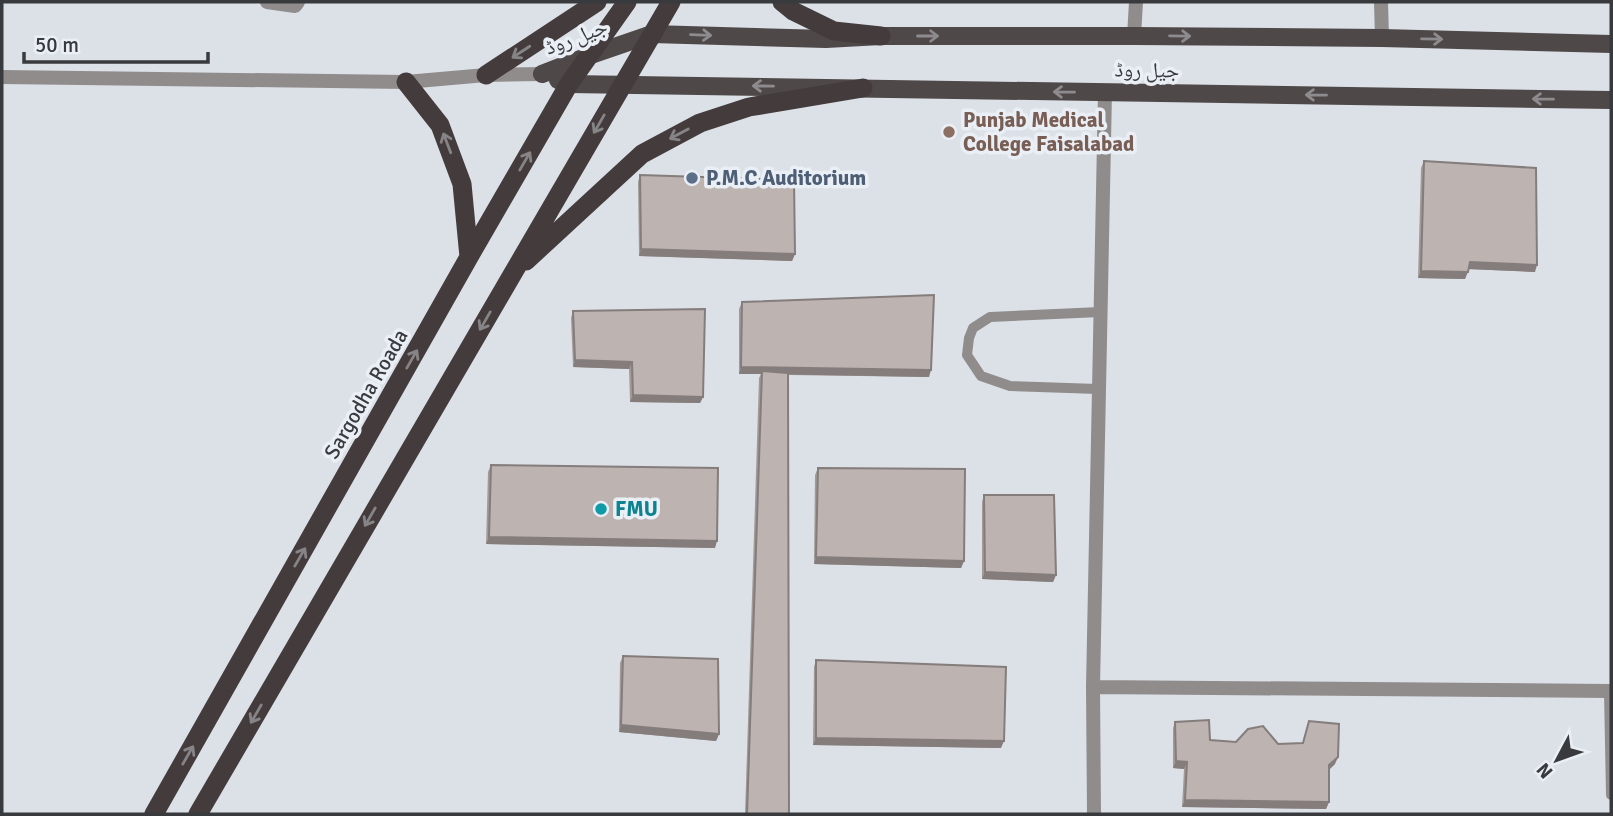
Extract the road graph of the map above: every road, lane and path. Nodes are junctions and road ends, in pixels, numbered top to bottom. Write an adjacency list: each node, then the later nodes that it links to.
1 (267, 2): 2 (street)
2 (298, 2)
3 (597, 2): 15 (highway, one-way to 15)
4 (627, 2): 14 (highway, Sargodha Roada)
5 (671, 2): 9 (highway)
6 (782, 2): 10 (highway)
7 (1136, 2): 11 (street)
8 (1381, 2): 12 (street)
9 (652, 33): 10 (main road, جیل روڈ, one-way to 10); 14 (main road, جیل روڈ); 20 (highway)
10 (881, 36): 11 (main road, جیل روڈ, one-way to 11)
11 (1134, 36): 12 (main road, جیل روڈ, one-way to 12)
12 (1382, 38): 13 (main road, جیل روڈ, one-way to 13)
13 (1611, 44)
14 (591, 55): 16 (main road, جیل روڈ); 19 (highway, Sargodha Roada)
15 (486, 75): 16 (street); 18 (street)
16 (542, 75): 19 (main road, جیل روڈ)
17 (2, 77): 18 (street)
18 (406, 82): 24 (highway, one-way to 18)
19 (569, 84): 20 (main road, جیل روڈ); 24 (highway, Sargodha Roada, one-way to 19)
20 (622, 84): 21 (main road, جیل روڈ, one-way to 20); 25 (highway, one-way to 25)
21 (863, 88): 22 (main road, جیل روڈ, one-way to 21); 25 (highway, one-way to 25)
22 (1105, 92): 23 (main road, جیل روڈ, one-way to 22); 26 (street)
23 (1611, 100)
24 (469, 257): 31 (highway, Sargodha Roada, one-way to 24)
25 (510, 276): 32 (highway, one-way to 32)
26 (1100, 312): 27 (street); 27 (lane)
27 (1098, 389): 28 (street)
28 (1093, 687): 29 (street); 33 (street)
29 (1610, 691): 30 (lane)
30 (1611, 795)
31 (154, 814)
32 (198, 814)
33 (1094, 814)

